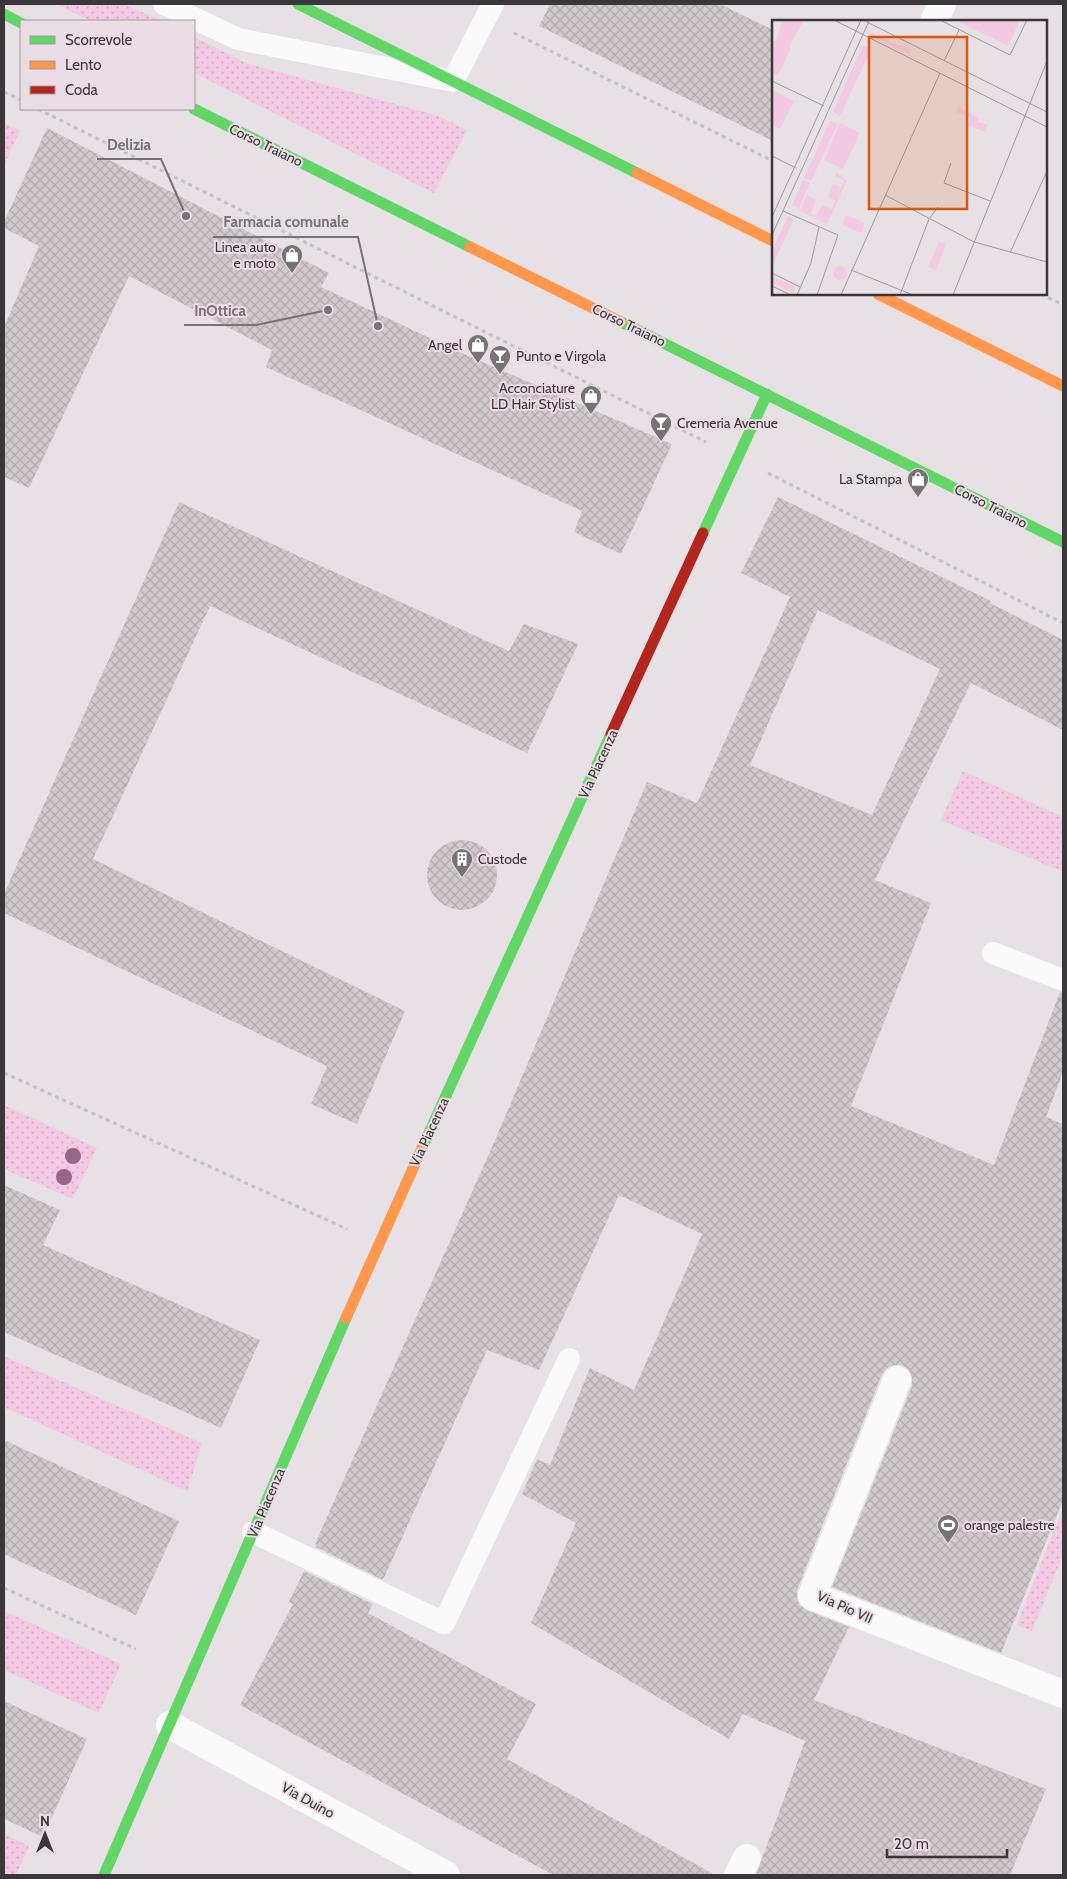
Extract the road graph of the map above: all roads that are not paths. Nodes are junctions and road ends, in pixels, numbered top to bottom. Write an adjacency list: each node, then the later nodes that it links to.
1 (164, 4): 8 (lane)
2 (298, 4): 8 (main road)
3 (942, 4): 6 (street)
4 (489, 11): 8 (lane)
5 (4, 14): 7 (main road)
6 (934, 20)
7 (20, 22)
8 (453, 82): 10 (main road)
9 (195, 109): 13 (main road, Corso Traiano)
10 (772, 241)
11 (880, 295): 12 (main road)
12 (1063, 386)
13 (767, 394): 14 (main road, Corso Traiano); 19 (main road, Via Piacenza)
14 (1063, 542)
15 (993, 953): 16 (lane)
16 (1063, 980)
17 (569, 1359): 19 (lane)
18 (897, 1380): 20 (street, Via Pio VII)
19 (253, 1532): 21 (main road, Via Piacenza)
20 (1063, 1694)
21 (170, 1725): 22 (main road, Via Piacenza); 23 (street, Via Duino)
22 (104, 1875)
23 (446, 1875)

